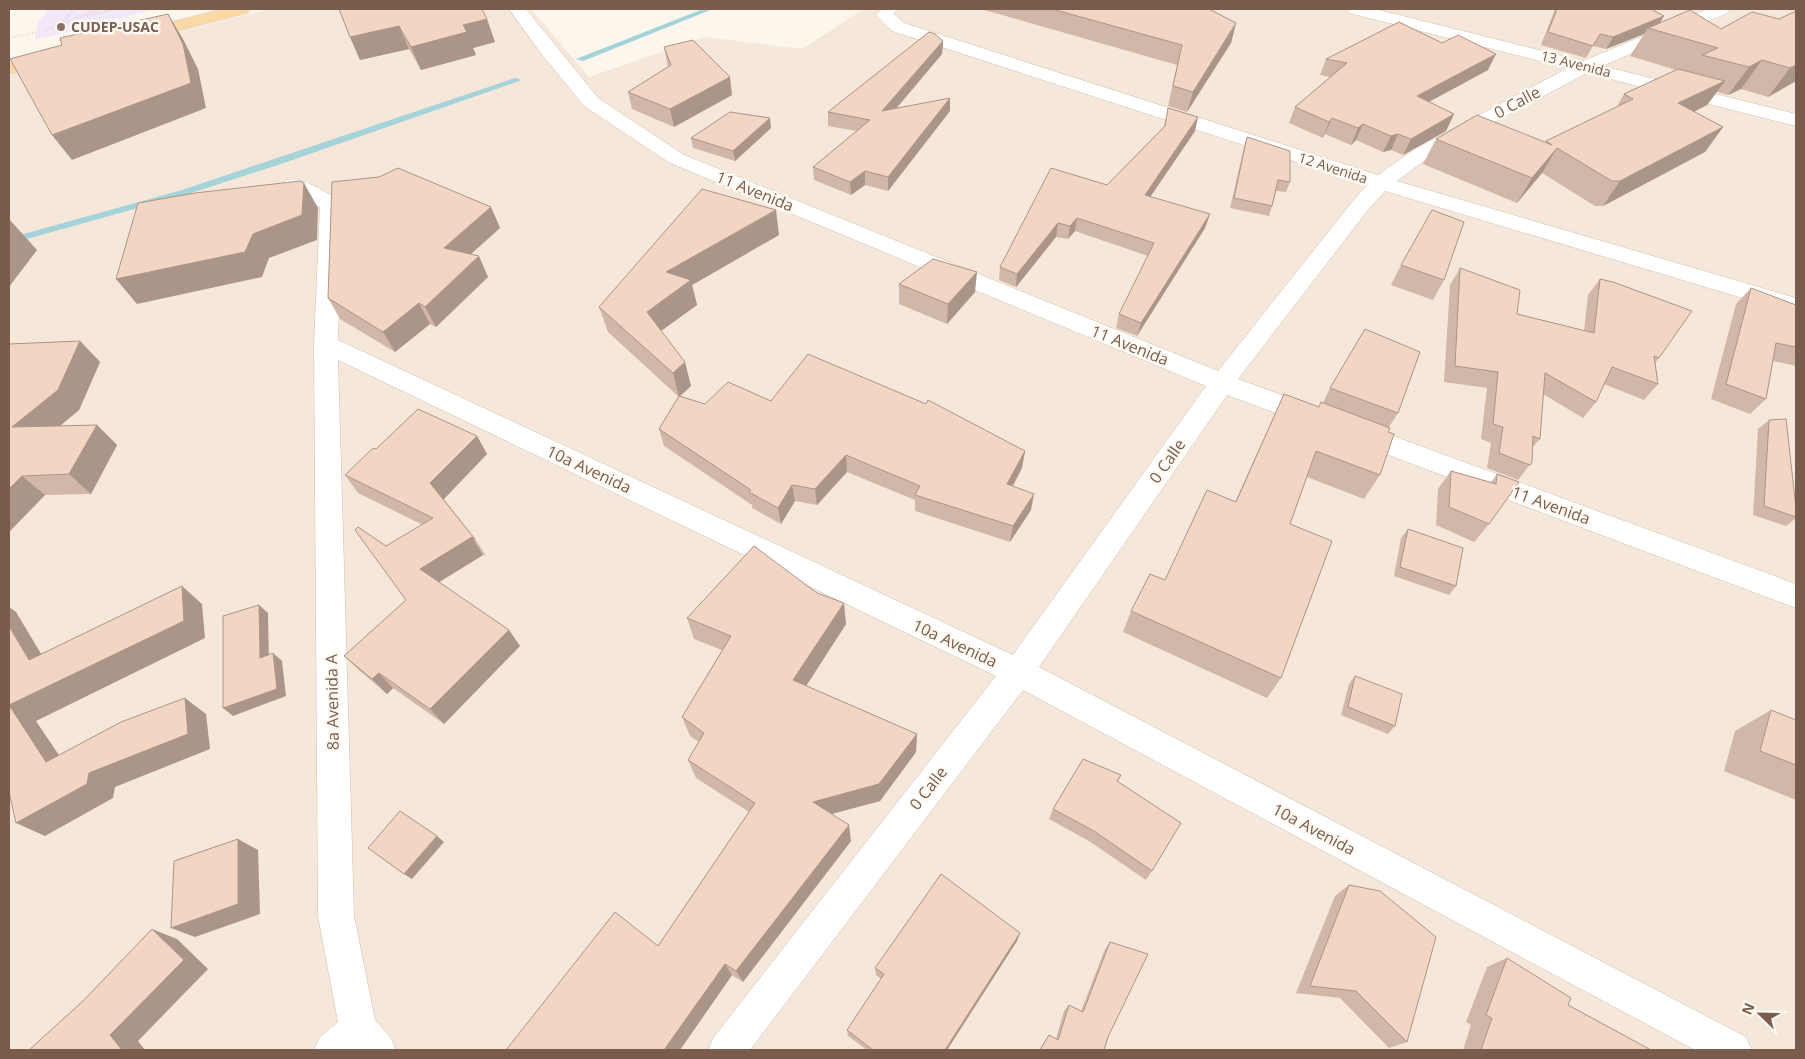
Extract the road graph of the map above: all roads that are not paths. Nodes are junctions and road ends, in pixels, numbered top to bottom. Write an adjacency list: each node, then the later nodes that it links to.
1 (193, 9): 2 (main road)
2 (242, 9)
3 (517, 9): 15 (street, 11 Avenida)
4 (889, 9): 11 (street, 12 Avenida)
5 (1355, 9): 8 (street, 13 Avenida)
6 (1722, 9): 8 (street, 0 Calle)
7 (9, 55): 9 (main road)
8 (1586, 66): 10 (street, 13 Avenida); 11 (street, 0 Calle)
9 (9, 69)
10 (1796, 120)
11 (1381, 183): 13 (street, 12 Avenida); 15 (street, 0 Calle)
12 (293, 184): 14 (street)
13 (1796, 306)
14 (326, 344): 17 (street, 10a Avenida); 18 (street, 8a Avenida A)
15 (1222, 382): 16 (street, 11 Avenida); 17 (street, 0 Calle)
16 (1796, 596)
17 (1018, 672): 19 (street, 0 Calle); 20 (street, 10a Avenida)
18 (356, 1043)
19 (727, 1050)
20 (1733, 1050)

